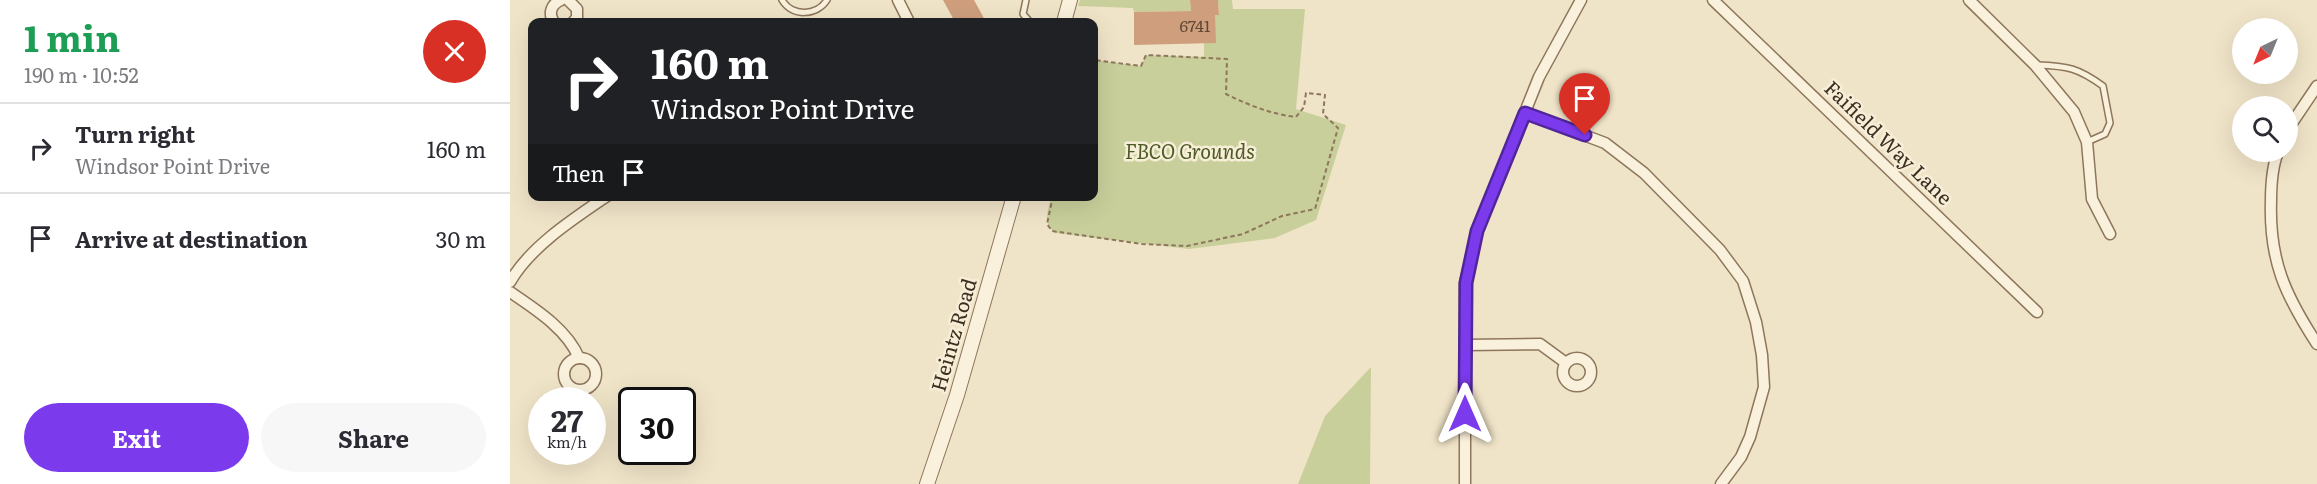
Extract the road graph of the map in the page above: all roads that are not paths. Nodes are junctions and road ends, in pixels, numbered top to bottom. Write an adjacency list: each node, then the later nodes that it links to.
1 (561, 0): 11 (street)
2 (568, 0): 12 (street)
3 (782, 0): 4 (lane)
4 (827, 0)
5 (898, 0): 13 (street)
6 (1026, 0): 14 (lane)
7 (1070, 0): 15 (street)
8 (1581, 0): 18 (street)
9 (1713, 0): 27 (street, Faifield Way Lane)
10 (1969, 0): 16 (street)
11 (551, 18)
12 (575, 18)
13 (907, 18)
14 (1026, 18)
15 (1065, 18)
16 (2035, 65): 20 (street); 20 (lane)
17 (2317, 86): 19 (street)
18 (1525, 113): 29 (street); 34 (street)
19 (2298, 114)
20 (2087, 142): 24 (street)
21 (2274, 162): 28 (street)
22 (600, 201): 25 (street)
23 (1013, 201): 32 (street, Heintz Road)
24 (2110, 234)
25 (510, 282)
26 (510, 292): 30 (street)
27 (2037, 312)
28 (2317, 344)
29 (1466, 345): 31 (street); 33 (street)
30 (579, 358)
31 (1566, 363)
32 (927, 484)
33 (1465, 484)
34 (1721, 484)

